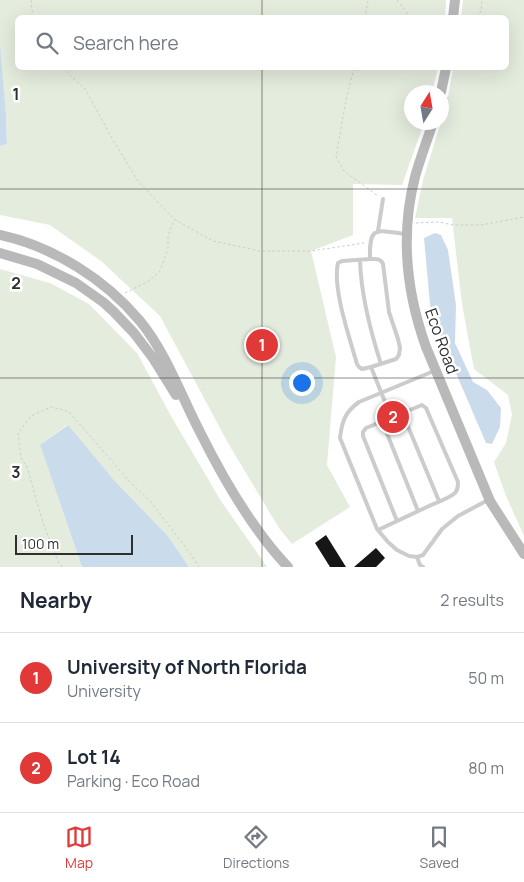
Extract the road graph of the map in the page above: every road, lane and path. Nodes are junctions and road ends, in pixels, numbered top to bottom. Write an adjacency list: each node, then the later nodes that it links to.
1 (31, 0): 6 (path)
2 (368, 0): 7 (path)
3 (397, 0): 8 (path)
4 (455, 0): 9 (street)
5 (482, 0): 10 (path)
6 (32, 15)
7 (366, 15)
8 (409, 15)
9 (453, 15)
10 (479, 15)
11 (64, 70): 18 (path)
12 (354, 70): 16 (path)
13 (446, 70): 14 (street)
14 (442, 85)
15 (430, 130): 19 (street, Eco Road)
16 (382, 199): 20 (lane)
17 (524, 217): 19 (path)
18 (174, 219): 22 (path); 26 (path)
19 (407, 229): 20 (lane); 29 (street, Eco Road)
20 (378, 230): 22 (lane)
21 (0, 235): 26 (street)
22 (370, 242): 24 (lane)
23 (0, 253): 34 (street)
24 (370, 259): 25 (lane); 27 (lane)
25 (360, 260): 27 (lane); 28 (lane)
26 (118, 298): 34 (street)
27 (380, 364): 28 (lane)
28 (371, 367): 30 (lane)
29 (436, 370): 30 (lane); 35 (street, Eco Road)
30 (382, 393): 32 (lane); 39 (lane)
31 (402, 412): 32 (lane); 36 (lane); 36 (lane)
32 (391, 417): 33 (lane)
33 (382, 421): 37 (lane); 38 (lane)
34 (200, 434): 44 (street)
35 (490, 500): 40 (street, Eco Road); 41 (lane)
36 (439, 501): 37 (lane)
37 (418, 511): 38 (lane)
38 (397, 521): 39 (lane)
39 (378, 530): 41 (lane)
40 (524, 554)
41 (417, 557): 45 (lane)
42 (62, 567): 43 (path)
43 (199, 567)
44 (288, 567)
45 (423, 567)

